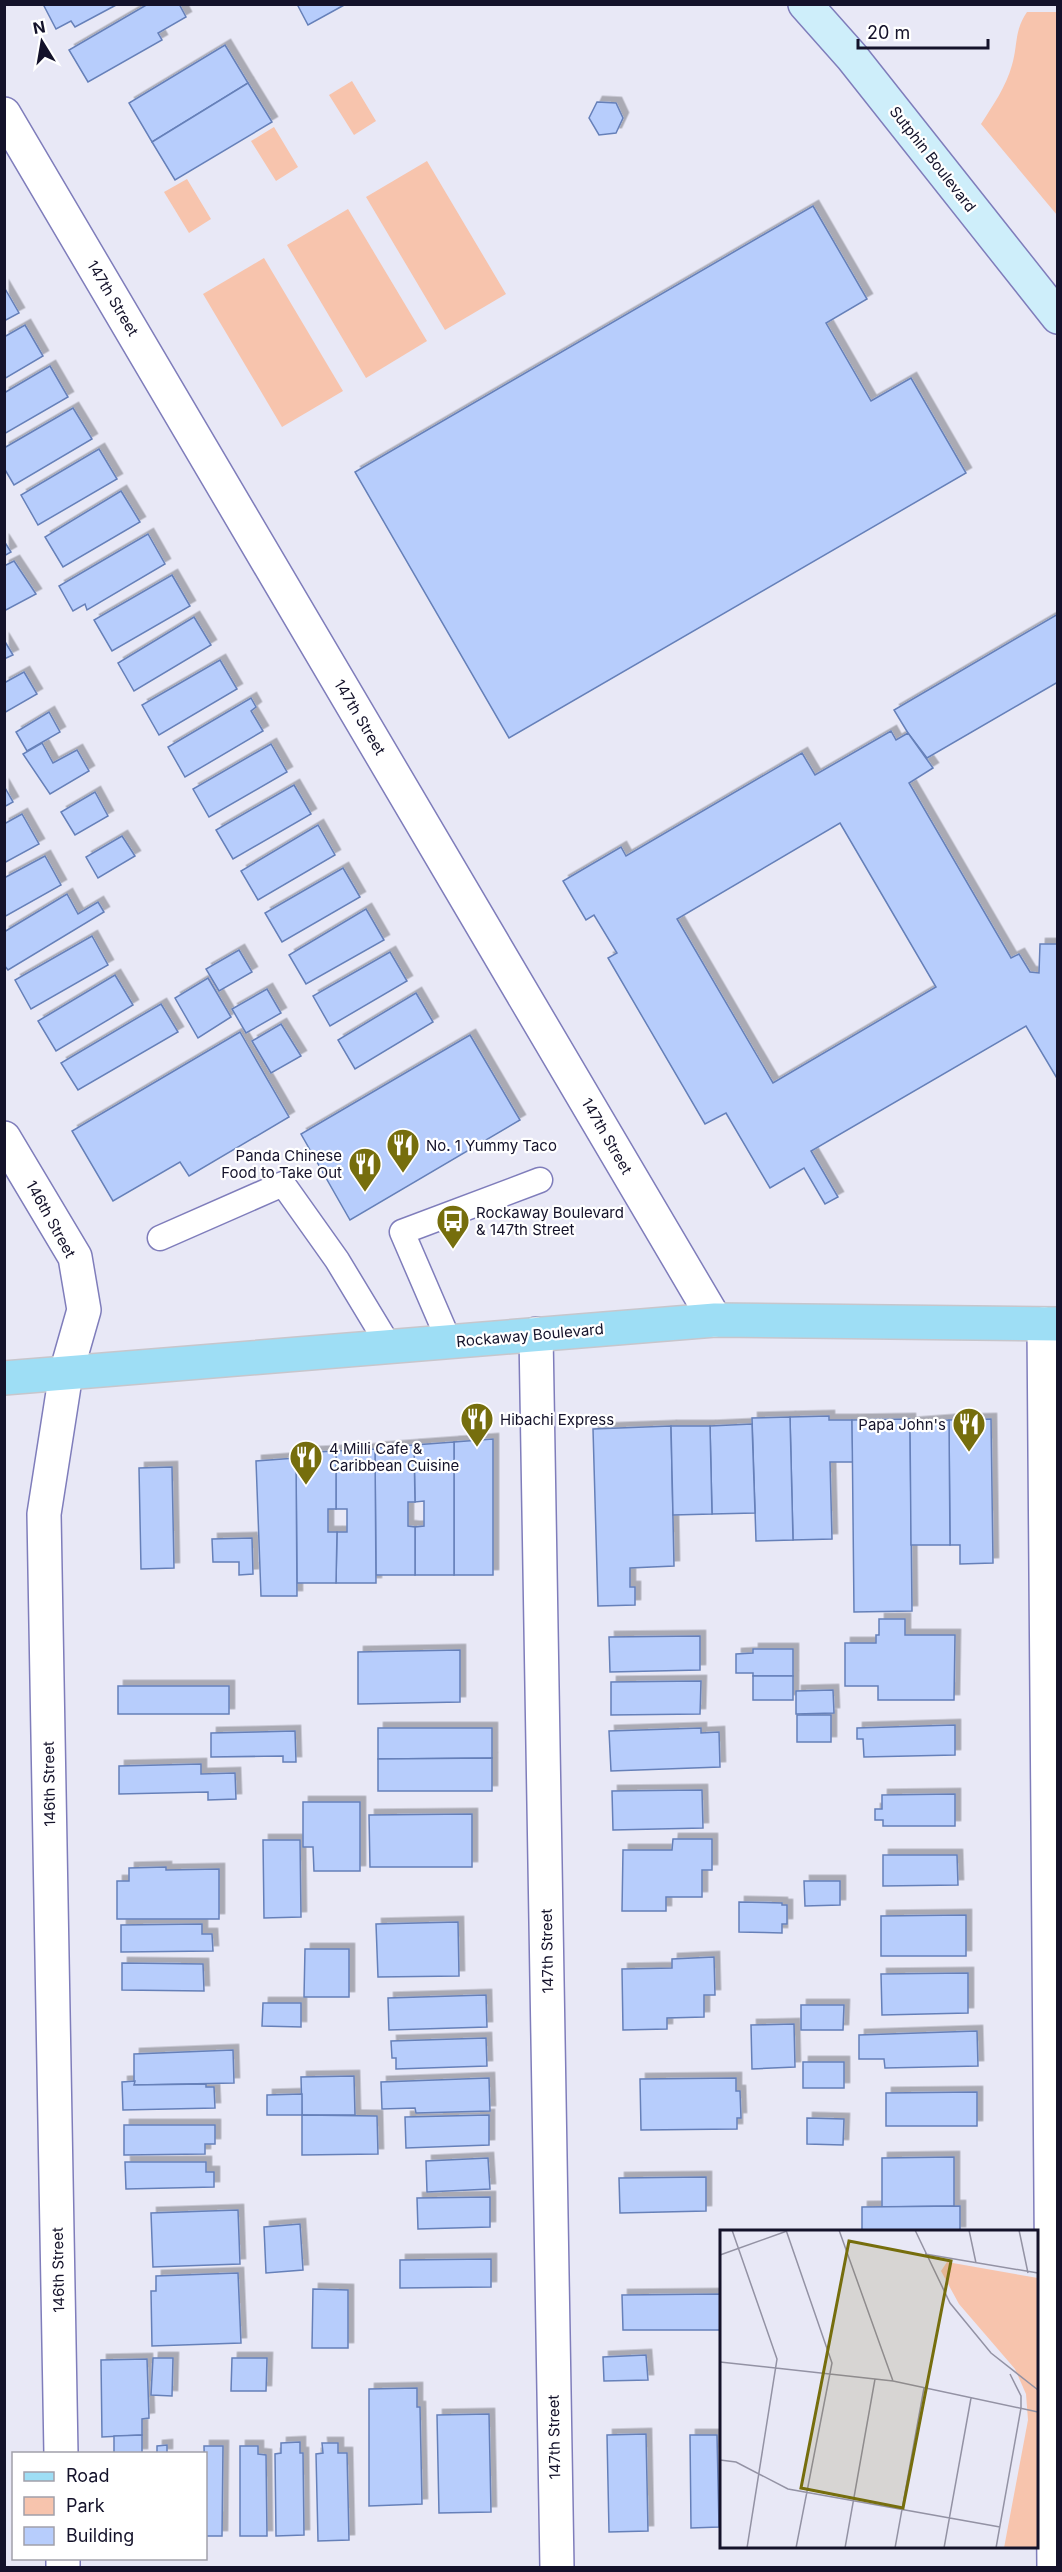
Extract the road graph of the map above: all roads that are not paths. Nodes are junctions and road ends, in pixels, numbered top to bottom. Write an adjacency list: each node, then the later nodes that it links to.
1 (805, 4): 3 (main road, Sutphin Boulevard)
2 (4, 114): 7 (street, 147th Street)
3 (1058, 317)
4 (4, 1138): 12 (street, 146th Street)
5 (540, 1180): 10 (lane)
6 (160, 1238): 11 (lane)
7 (715, 1320): 8 (main road, Rockaway Boulevard); 9 (main road, Rockaway Boulevard)
8 (1051, 1324): 16 (street)
9 (536, 1334): 10 (main road, Rockaway Boulevard); 15 (street, 147th Street)
10 (449, 1341): 11 (main road, Rockaway Boulevard)
11 (389, 1346): 12 (main road, Rockaway Boulevard)
12 (66, 1373): 13 (main road, Rockaway Boulevard); 14 (street, 146th Street)
13 (4, 1378)
14 (61, 2452)
15 (557, 2568)
16 (1054, 2568)

